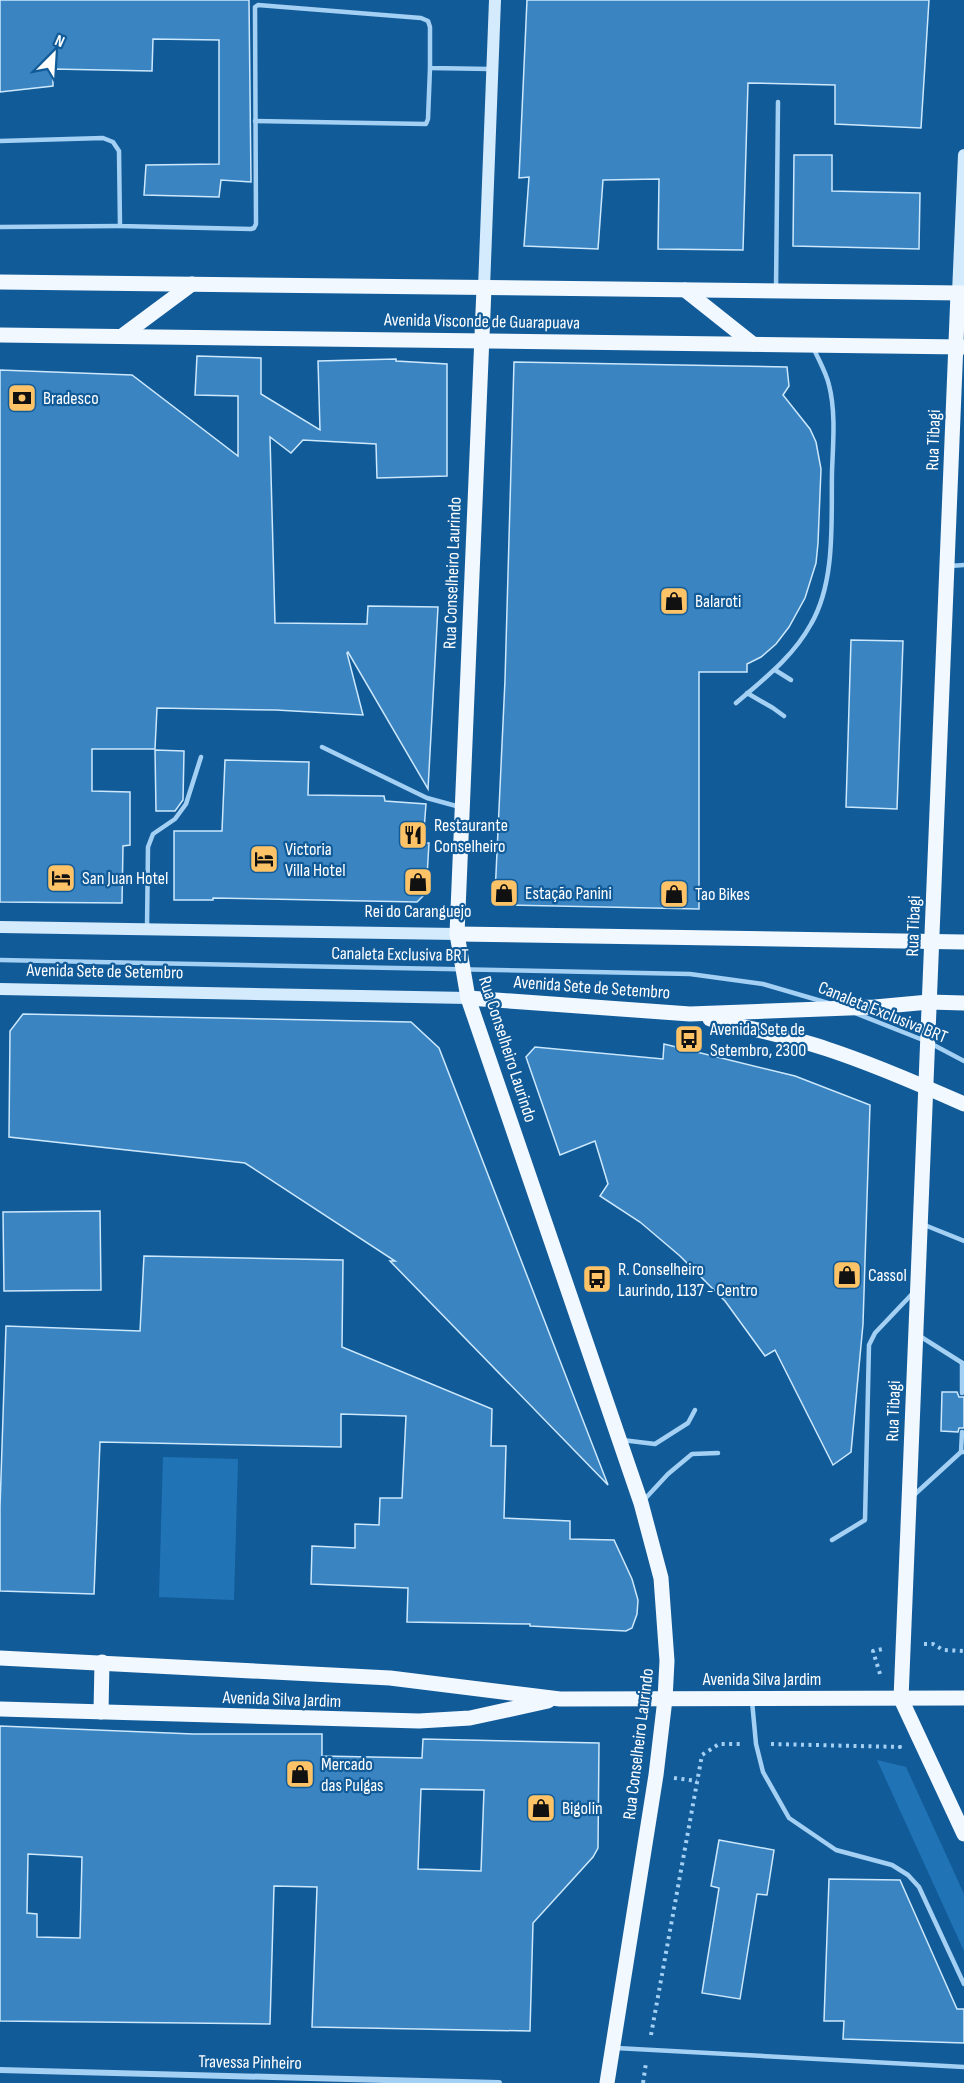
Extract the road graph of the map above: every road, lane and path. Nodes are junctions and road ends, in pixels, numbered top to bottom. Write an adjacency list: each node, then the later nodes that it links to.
1 (495, 0): 3 (main road, Rua Conselheiro Laurindo)
2 (430, 68): 3 (lane); 5 (lane); 5 (lane)
3 (493, 70): 12 (main road, Rua Conselheiro Laurindo)
4 (778, 102): 14 (lane)
5 (255, 121): 8 (lane)
6 (0, 141): 8 (lane)
7 (964, 155): 15 (main road, Rua Tibagi)
8 (120, 226): 9 (lane)
9 (0, 227)
10 (0, 282): 11 (main road, Avenida Visconde de Guarapuava)
11 (192, 284): 12 (main road, Avenida Visconde de Guarapuava); 17 (main road)
12 (484, 288): 13 (main road, Avenida Visconde de Guarapuava); 18 (main road, Rua Conselheiro Laurindo)
13 (686, 290): 14 (main road, Avenida Visconde de Guarapuava); 19 (main road)
14 (776, 291): 15 (main road, Avenida Visconde de Guarapuava)
15 (961, 293): 21 (main road, Rua Tibagi)
16 (0, 335): 17 (main road, Avenida Visconde de Guarapuava)
17 (122, 336): 18 (main road, Avenida Visconde de Guarapuava)
18 (481, 341): 19 (main road, Avenida Visconde de Guarapuava); 31 (main road, Rua Conselheiro Laurindo)
19 (753, 344): 20 (main road, Avenida Visconde de Guarapuava)
20 (811, 344): 21 (main road, Avenida Visconde de Guarapuava); 24 (lane)
21 (960, 347): 23 (main road, Rua Tibagi)
22 (964, 565): 23 (lane)
23 (947, 566): 35 (main road, Rua Tibagi)
24 (775, 669): 25 (lane); 26 (lane)
25 (791, 680)
26 (747, 693): 27 (lane); 28 (lane)
27 (736, 703)
28 (784, 716)
29 (322, 747): 31 (lane)
30 (201, 757): 33 (lane)
31 (462, 808): 34 (main road, Rua Conselheiro Laurindo)
32 (0, 927): 33 (main road)
33 (147, 930): 34 (main road)
34 (457, 934): 35 (main road); 38 (main road, Rua Conselheiro Laurindo)
35 (932, 940): 36 (main road); 41 (main road, Rua Tibagi)
36 (964, 942)
37 (0, 960): 38 (lane, Canaleta Exclusiva BRT)
38 (463, 969): 40 (main road, Rua Conselheiro Laurindo); 43 (lane, Canaleta Exclusiva BRT)
39 (0, 989): 40 (main road, Avenida Sete de Setembro)
40 (468, 998): 44 (main road, Avenida Sete de Setembro); 57 (main road, Rua Conselheiro Laurindo)
41 (929, 1002): 42 (main road, Avenida Sete de Setembro); 43 (main road, Avenida Sete de Setembro); 45 (main road, Rua Tibagi)
42 (964, 1003)
43 (844, 1008): 44 (main road, Avenida Sete de Setembro); 45 (lane, Canaleta Exclusiva BRT)
44 (690, 1014): 47 (main road)
45 (928, 1042): 46 (lane, Canaleta Exclusiva BRT); 47 (main road, Rua Tibagi)
46 (964, 1061)
47 (926, 1087): 48 (main road); 49 (main road, Rua Tibagi)
48 (964, 1104)
49 (921, 1223): 50 (lane); 51 (main road, Rua Tibagi)
50 (964, 1241)
51 (918, 1288): 52 (main road, Rua Tibagi); 62 (lane)
52 (916, 1334): 53 (lane); 60 (main road, Rua Tibagi)
53 (963, 1364): 54 (lane)
54 (962, 1392)
55 (694, 1410): 57 (lane)
56 (962, 1432): 58 (lane)
57 (621, 1440): 61 (main road, Rua Conselheiro Laurindo)
58 (963, 1452): 60 (lane)
59 (718, 1453): 61 (lane)
60 (909, 1499): 71 (main road, Rua Tibagi)
61 (642, 1503): 69 (main road, Rua Conselheiro Laurindo)
62 (832, 1540)
63 (933, 1644): 64 (path)
64 (964, 1651)
65 (0, 1658): 66 (main road, Avenida Silva Jardim)
66 (102, 1662): 68 (main road, Avenida Silva Jardim); 73 (main road)
67 (964, 1698): 71 (main road, Avenida Silva Jardim)
68 (560, 1699): 69 (main road, Avenida Silva Jardim); 73 (main road, Avenida Silva Jardim)
69 (665, 1699): 70 (main road, Avenida Silva Jardim); 78 (main road, Rua Conselheiro Laurindo)
70 (752, 1699): 71 (main road, Avenida Silva Jardim); 74 (lane)
71 (901, 1699): 76 (main road)
72 (0, 1709): 73 (main road, Avenida Silva Jardim)
73 (100, 1712)
74 (756, 1744): 75 (path); 77 (lane); 79 (path)
75 (900, 1747)
76 (964, 1834)
77 (964, 1984)
78 (612, 2048): 79 (lane); 83 (main road, Rua Conselheiro Laurindo)
79 (648, 2048): 80 (lane); 84 (path)
80 (964, 2067)
81 (0, 2070): 82 (street, Travessa Pinheiro)
82 (499, 2083)
83 (606, 2083)
84 (643, 2083)

